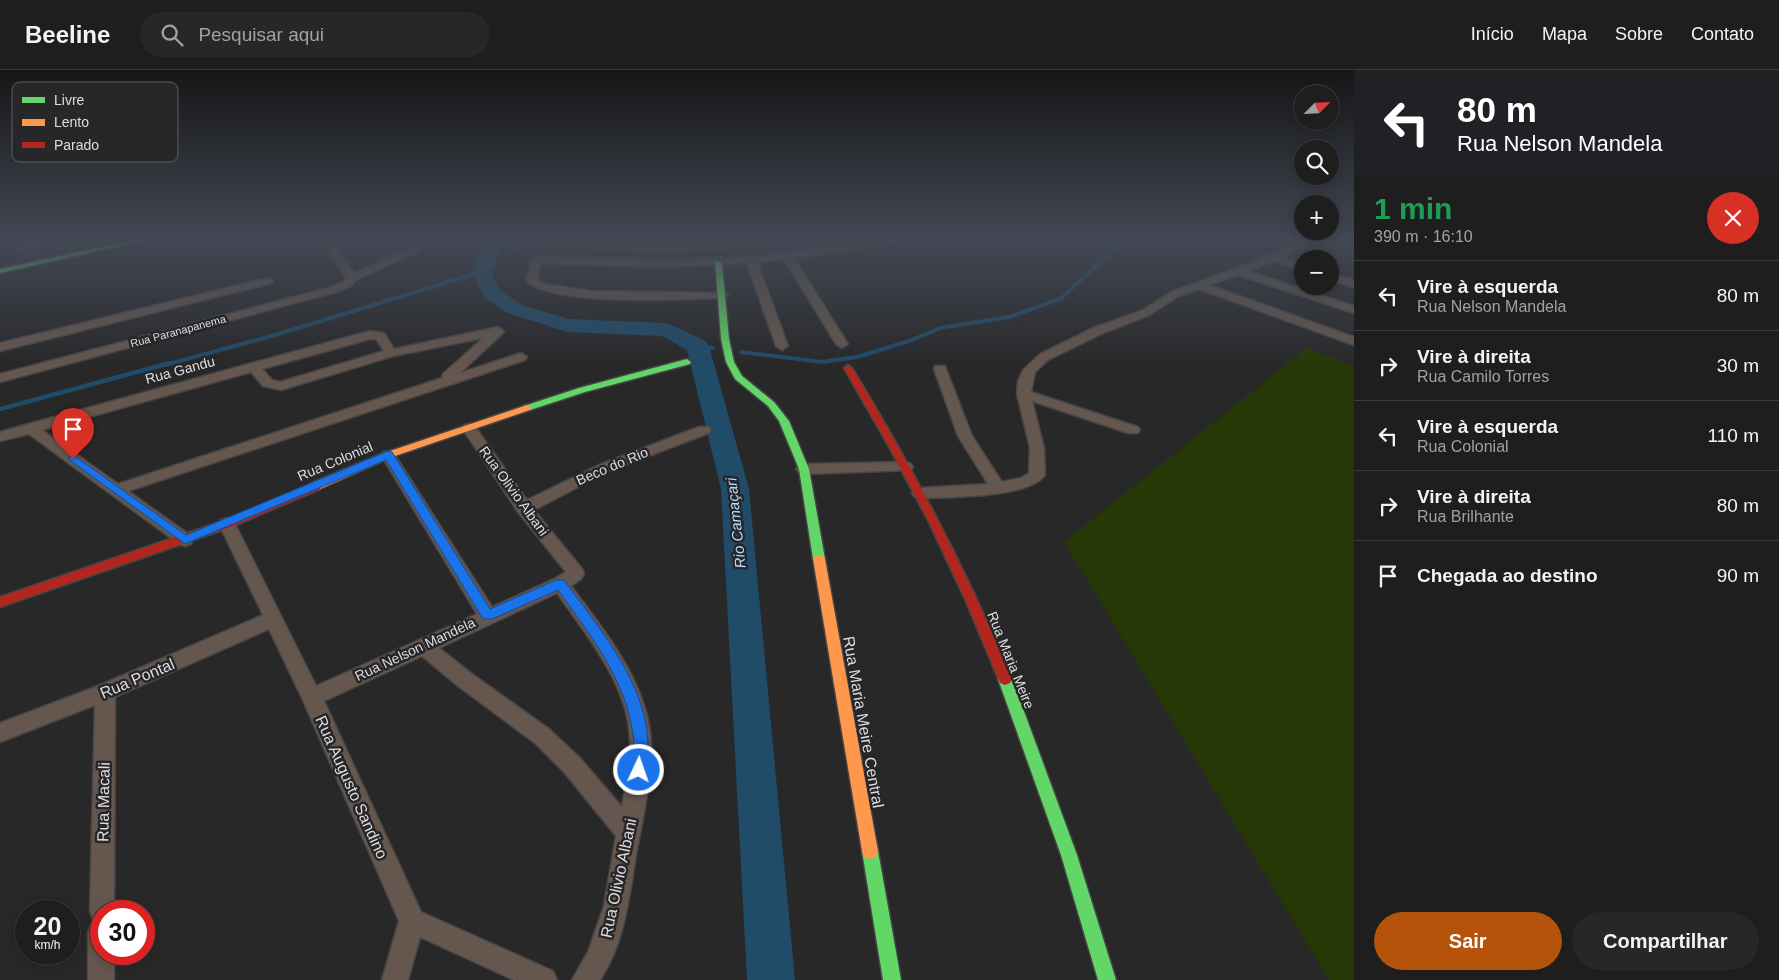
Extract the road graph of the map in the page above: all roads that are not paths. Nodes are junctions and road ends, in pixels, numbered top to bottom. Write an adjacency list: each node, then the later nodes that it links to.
1 (262, 282): 18 (street)
2 (348, 282): 25 (street, Rua Paranapanema)
3 (533, 282): 11 (street)
4 (720, 282): 11 (street)
5 (759, 282): 17 (street)
6 (804, 282): 16 (street)
7 (1205, 282): 9 (street)
8 (1272, 282): 13 (street)
9 (1198, 285): 15 (street); 27 (street)
10 (1339, 294): 12 (street)
11 (722, 295): 35 (street, Rua Maria Meire Central)
12 (1354, 299)
13 (1354, 310)
14 (370, 335): 19 (street); 22 (street, Rua Gandu)
15 (1354, 341)
16 (842, 344)
17 (782, 346)
18 (0, 347)
19 (390, 353): 22 (street); 26 (street)
20 (521, 357): 26 (street)
21 (688, 362): 29 (street, Rua Colonial)
22 (254, 366): 28 (street, Rua Gandu)
23 (848, 368): 34 (street, Rua Maria Meire)
24 (940, 370): 36 (street)
25 (0, 378)
26 (444, 381): 37 (street)
27 (1024, 394): 31 (street); 36 (street)
28 (30, 428): 32 (street, Rua Gandu); 37 (street)
29 (469, 428): 33 (street, Rua Colonial); 39 (street, Rua Olivio Albani)
30 (704, 430): 39 (street, Beco do Rio)
31 (1133, 430)
32 (0, 437)
33 (388, 455): 40 (street, Rua Colonial); 44 (street)
34 (906, 467): 35 (street); 38 (street, Rua Maria Meire)
35 (804, 469): 58 (street, Rua Maria Meire Central)
36 (998, 488): 38 (street)
37 (115, 490): 41 (street)
38 (920, 493): 59 (street, Rua Maria Meire)
39 (524, 508): 42 (street, Rua Olivio Albani)
40 (227, 524): 41 (street, Rua Colonial); 45 (street, Rua Augusto Sandino)
41 (185, 540): 43 (street, Rua Colonial)
42 (566, 580): 44 (street, Rua Nelson Mandela); 50 (street, Rua Olivio Albani)
43 (0, 602)
44 (488, 616): 46 (street, Rua Nelson Mandela)
45 (273, 619): 47 (street, Rua Pontal); 48 (street, Rua Augusto Sandino)
46 (424, 646): 48 (street, Rua Nelson Mandela); 50 (street)
47 (104, 692): 49 (street, Rua Pontal); 51 (street, Rua Macali)
48 (312, 697): 52 (street, Rua Augusto Sandino)
49 (0, 733)
50 (629, 833): 57 (street, Rua Olivio Albani)
51 (102, 900)
52 (412, 921): 55 (street); 56 (street)
53 (101, 965): 54 (street)
54 (101, 980)
55 (395, 980)
56 (544, 980)
57 (585, 980)
58 (892, 980)
59 (1107, 980)

